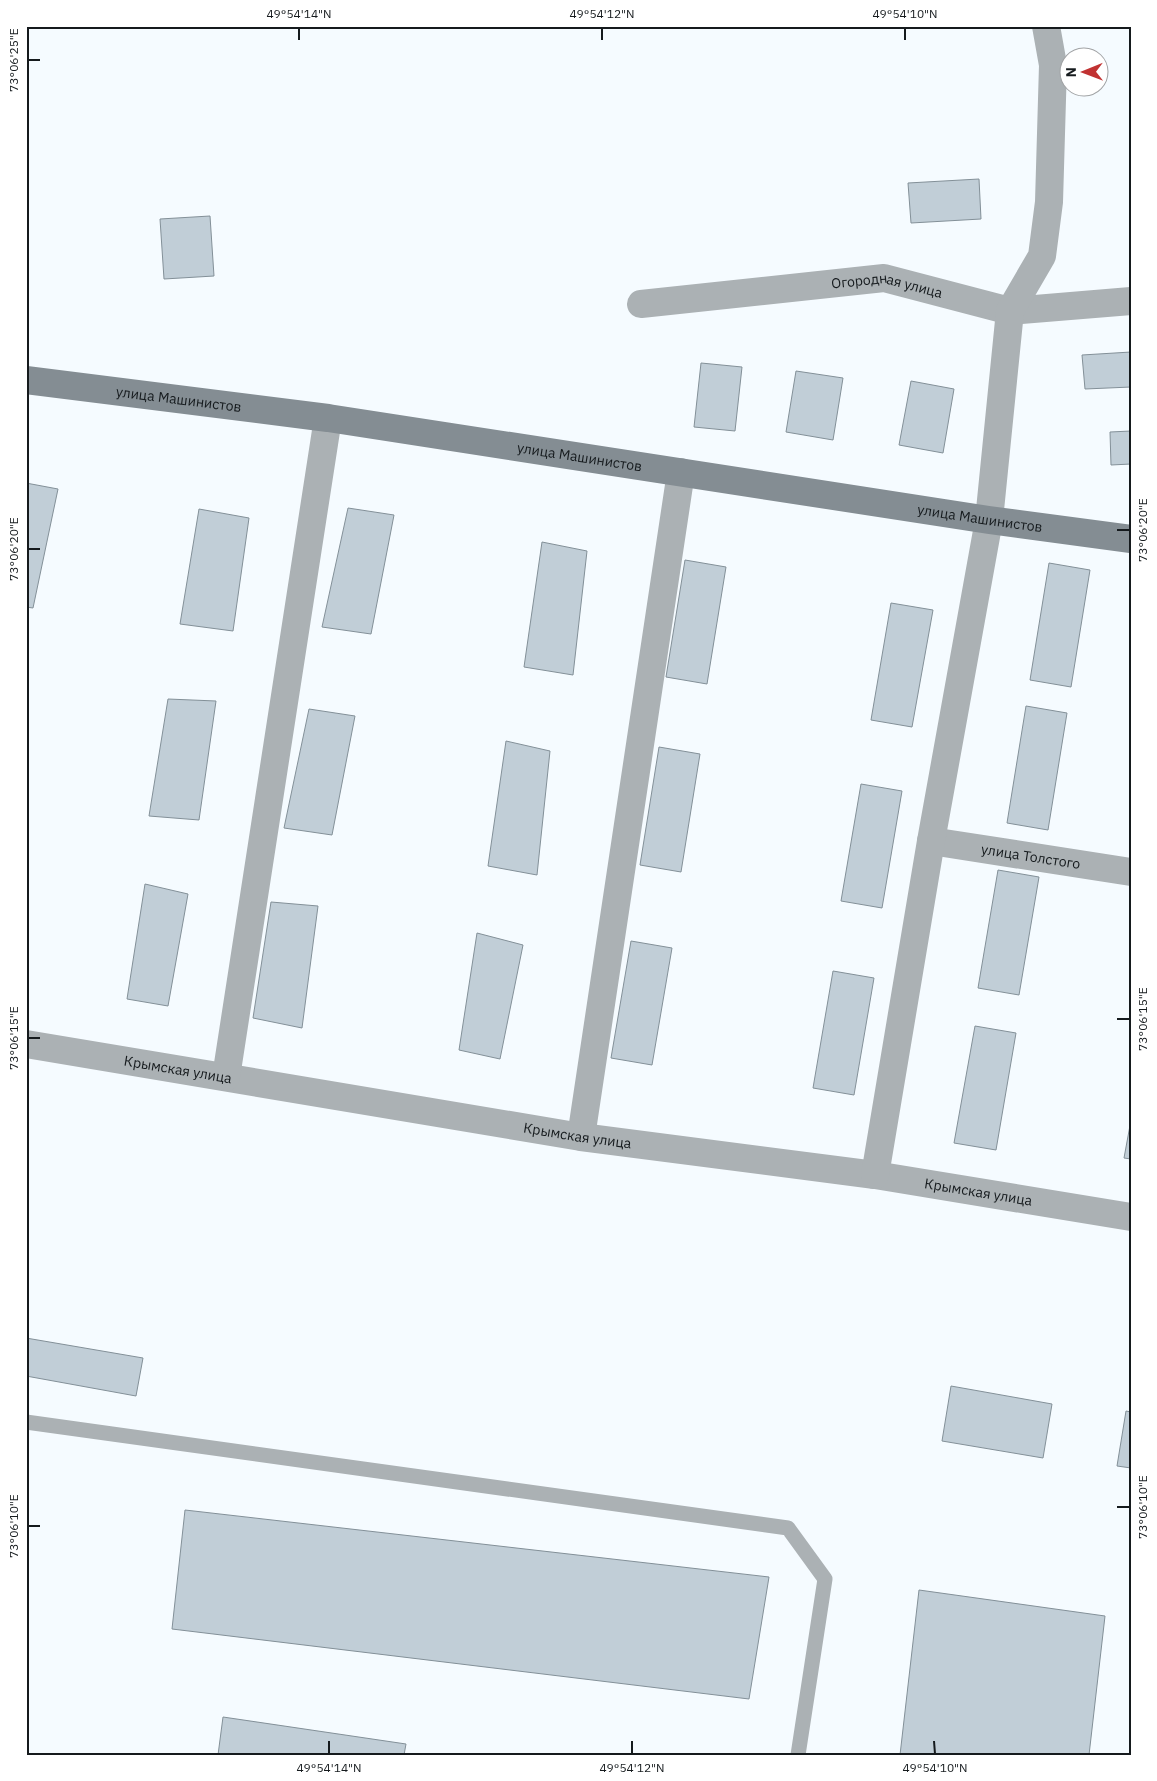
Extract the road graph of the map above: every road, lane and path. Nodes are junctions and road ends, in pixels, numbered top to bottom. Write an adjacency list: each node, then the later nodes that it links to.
1 (1046, 26): 4 (street)
2 (1131, 301): 4 (street, Огородная улица)
3 (641, 304): 4 (street, Огородная улица)
4 (1010, 311): 8 (street)
5 (26, 380): 6 (street, улица Машинистов)
6 (328, 418): 7 (street, улица Машинистов); 13 (street)
7 (681, 472): 8 (street, улица Машинистов); 14 (street)
8 (989, 520): 9 (street, улица Машинистов); 10 (street)
9 (1131, 539)
10 (931, 841): 11 (street, улица Толстого); 15 (street)
11 (1131, 872)
12 (26, 1044): 13 (street, Крымская улица)
13 (226, 1077): 14 (street, Крымская улица)
14 (581, 1137): 15 (street, Крымская улица)
15 (875, 1175): 16 (street, Крымская улица)
16 (1131, 1216)
17 (26, 1422): 18 (lane)
18 (798, 1755)

